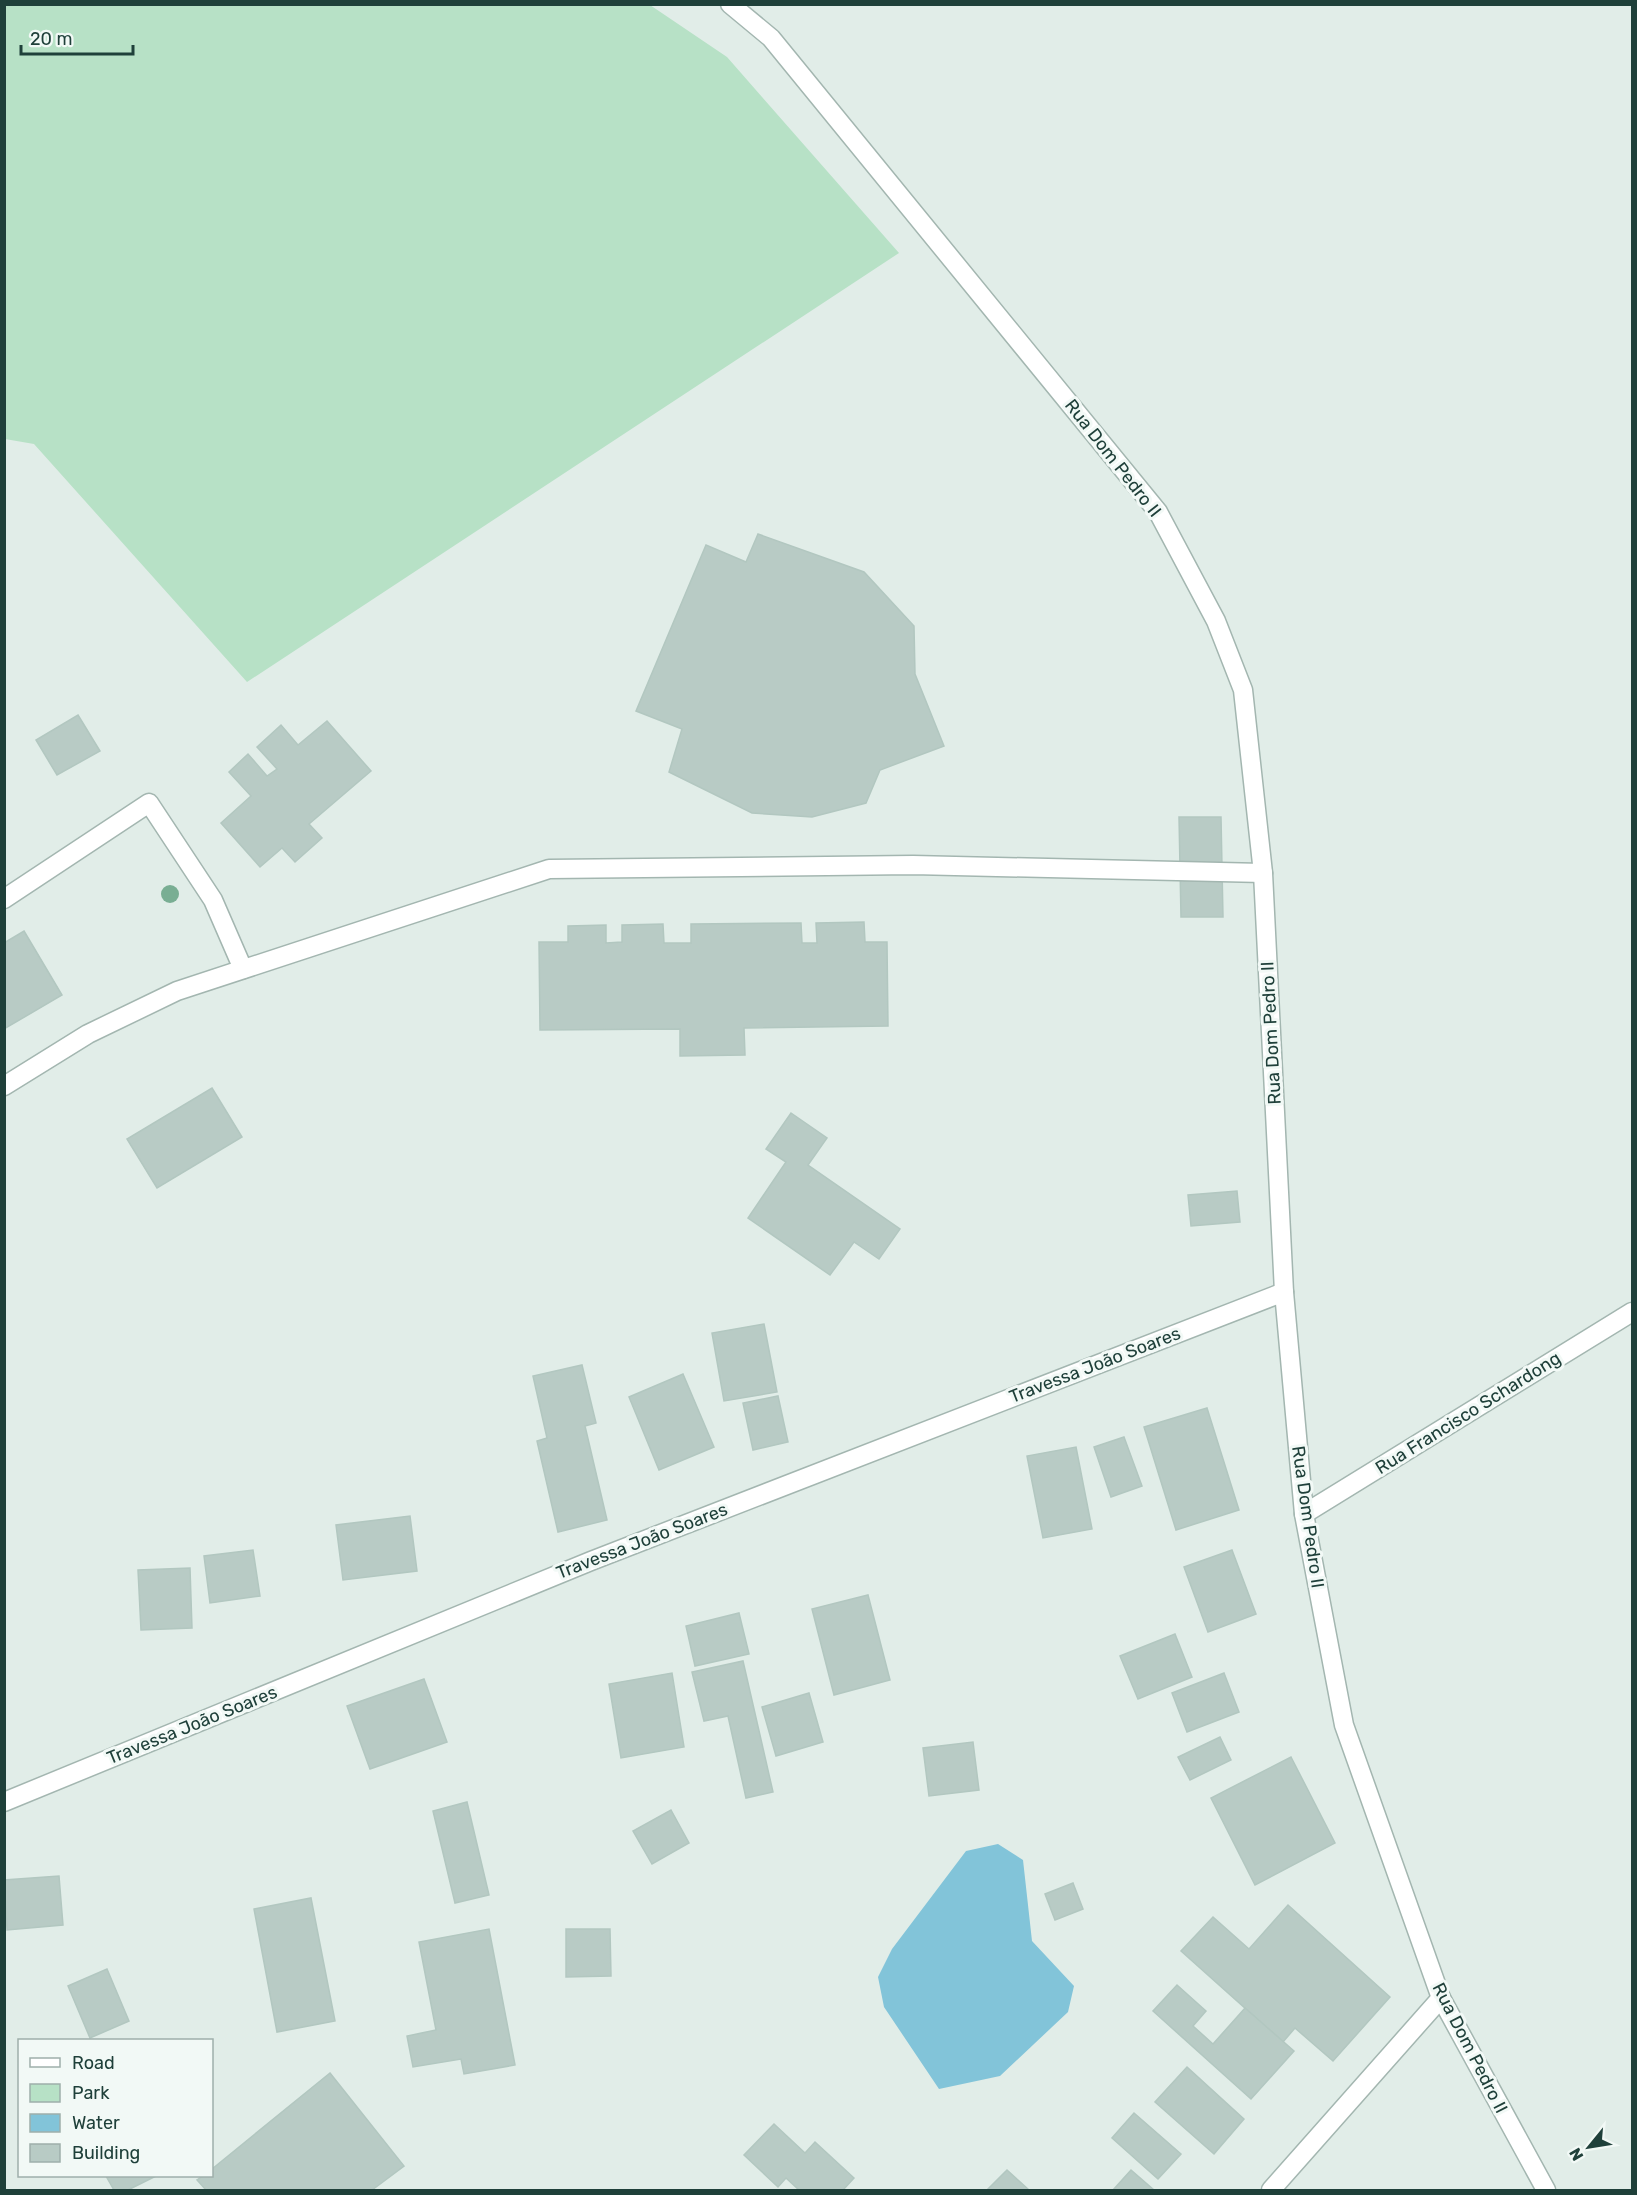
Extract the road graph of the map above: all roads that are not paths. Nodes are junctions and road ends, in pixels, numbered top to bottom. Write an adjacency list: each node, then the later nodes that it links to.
1 (730, 4): 2 (street, Rua Dom Pedro II)
2 (1263, 873): 4 (street); 6 (street, Rua Dom Pedro II)
3 (4, 899): 4 (street)
4 (243, 969): 5 (street)
5 (4, 1086)
6 (1284, 1292): 8 (street, Rua Dom Pedro II); 9 (street, Travessa João Soares)
7 (1632, 1312): 8 (street, Rua Francisco Schardong)
8 (1304, 1514): 10 (street, Rua Dom Pedro II)
9 (4, 1802)
10 (1441, 1998): 11 (street); 12 (street, Rua Dom Pedro II)
11 (1271, 2190)
12 (1546, 2190)

